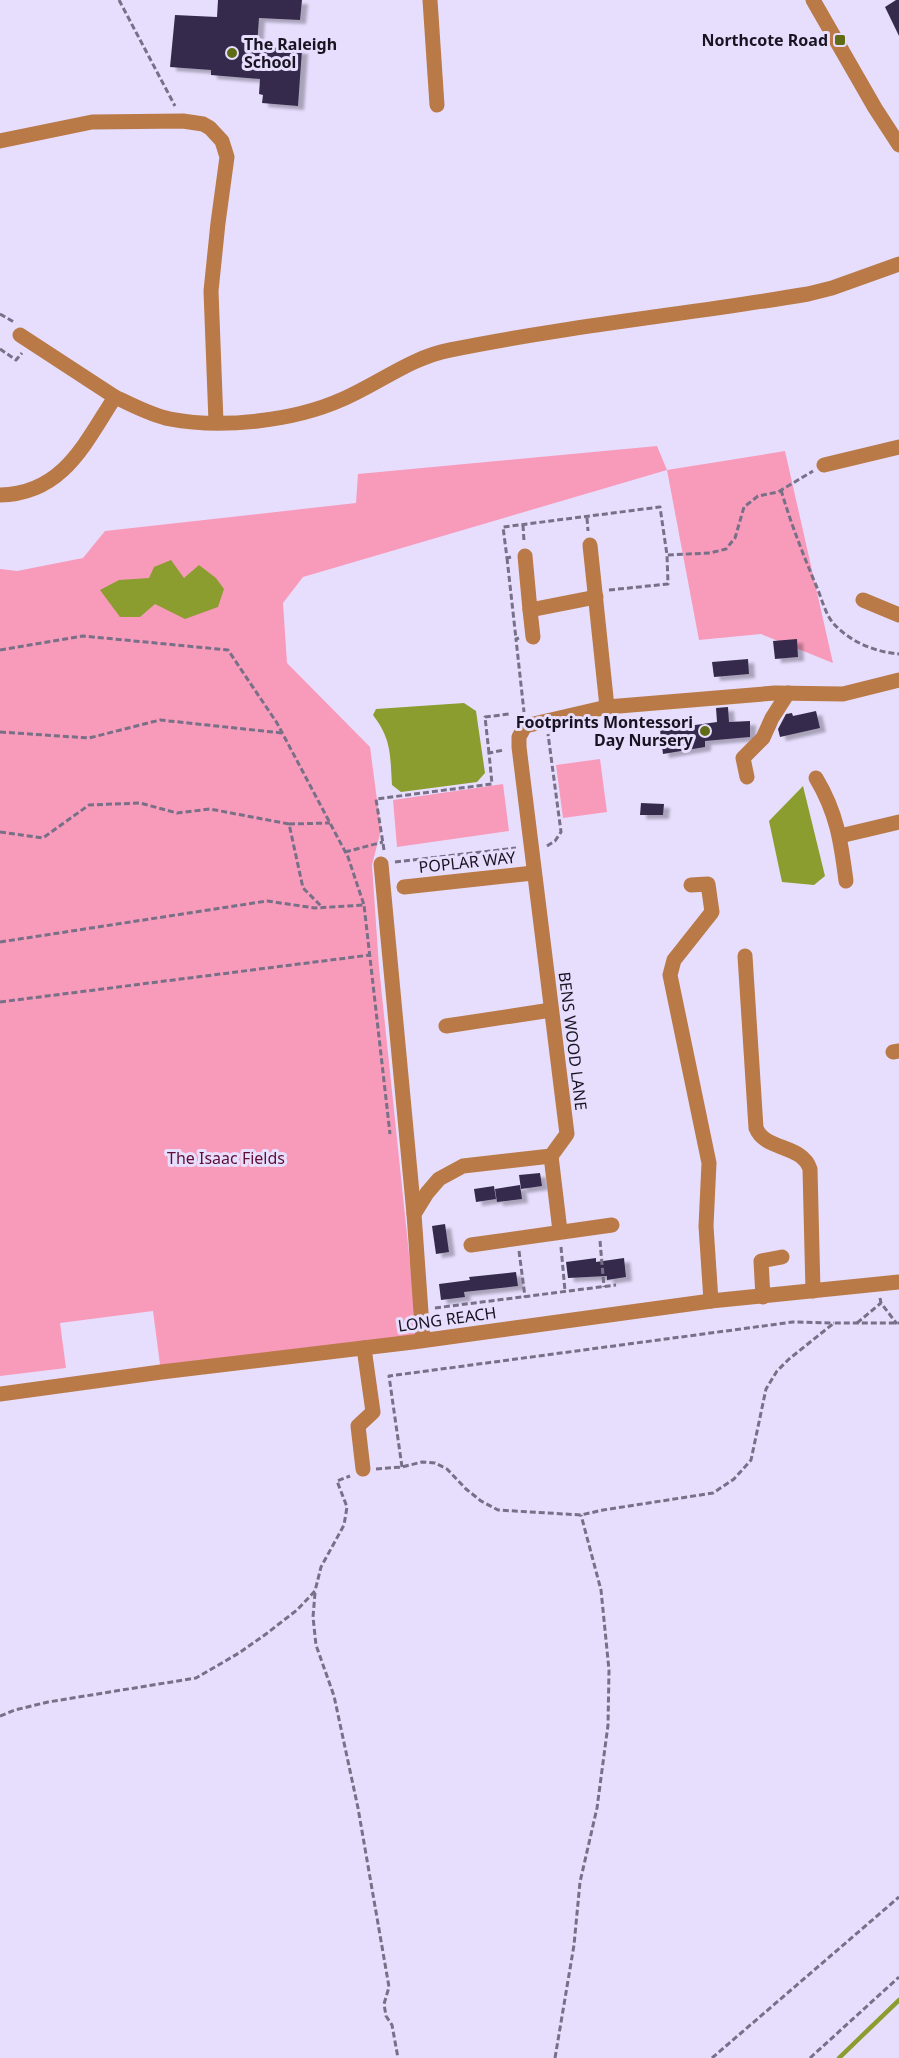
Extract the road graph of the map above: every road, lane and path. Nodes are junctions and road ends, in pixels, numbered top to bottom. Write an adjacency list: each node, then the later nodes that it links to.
1 (119, 0): 5 (path)
2 (430, 0): 4 (street)
3 (813, 0): 7 (street)
4 (436, 105)
5 (183, 121): 6 (street); 12 (street)
6 (0, 141)
7 (899, 145)
8 (899, 264): 12 (street)
9 (25, 339): 10 (path); 11 (street)
10 (0, 350)
11 (115, 397): 12 (street); 16 (street)
12 (216, 422)
13 (899, 447): 14 (street)
14 (824, 465): 15 (path)
15 (781, 490): 19 (path); 29 (path)
16 (0, 495)
17 (523, 525): 19 (path); 20 (path); 21 (path)
18 (590, 545): 22 (street)
19 (667, 555): 22 (path)
20 (525, 556): 21 (path); 24 (street)
21 (507, 558): 27 (path)
22 (596, 594): 24 (street); 32 (street)
23 (863, 600): 25 (street)
24 (530, 610): 26 (street)
25 (899, 615)
26 (533, 637): 27 (path)
27 (516, 639): 35 (path)
28 (0, 651): 37 (path)
29 (899, 654)
30 (899, 680): 31 (street)
31 (788, 693): 32 (street); 40 (street)
32 (607, 707): 34 (street)
33 (509, 714): 39 (path)
34 (547, 721): 35 (street); 48 (path)
35 (525, 726): 38 (street, BENS WOOD LANE)
36 (0, 732): 37 (path)
37 (282, 733): 43 (path)
38 (519, 747): 39 (path); 48 (street, BENS WOOD LANE)
39 (489, 753): 47 (path)
40 (747, 777)
41 (816, 778): 46 (street)
42 (899, 822): 46 (street)
43 (330, 823): 44 (path); 49 (path)
44 (290, 824): 45 (path); 56 (path)
45 (0, 832)
46 (840, 836): 52 (street)
47 (383, 842): 49 (path); 50 (path)
48 (530, 846): 50 (path); 51 (street, BENS WOOD LANE)
49 (345, 852): 55 (path)
50 (384, 864): 65 (street)
51 (533, 873): 54 (street, POPLAR WAY); 61 (street, BENS WOOD LANE)
52 (846, 881)
53 (691, 885): 79 (street)
54 (404, 887)
55 (364, 905): 56 (path); 58 (path)
56 (322, 908): 57 (path)
57 (0, 942)
58 (370, 956): 60 (path); 63 (path)
59 (745, 956): 76 (street)
60 (0, 1002)
61 (551, 1010): 62 (street); 64 (street, BENS WOOD LANE)
62 (446, 1026)
63 (391, 1143)
64 (551, 1156): 65 (street); 67 (street)
65 (414, 1214): 81 (street)
66 (606, 1226): 67 (street); 74 (path)
67 (560, 1232): 68 (street); 75 (path)
68 (518, 1238): 69 (street); 77 (path)
69 (471, 1245)
70 (782, 1257): 78 (street)
71 (899, 1282): 72 (street, LONG REACH)
72 (879, 1284): 76 (street, LONG REACH); 80 (path)
73 (616, 1285): 74 (path)
74 (604, 1287): 75 (path)
75 (564, 1291): 77 (path)
76 (813, 1291): 78 (street, LONG REACH)
77 (525, 1297): 81 (path)
78 (763, 1297): 79 (street, LONG REACH)
79 (711, 1301): 85 (street, LONG REACH)
80 (880, 1303): 83 (path); 84 (path)
81 (421, 1310): 85 (street)
82 (834, 1323): 83 (path); 88 (path); 90 (path)
83 (857, 1323): 84 (path)
84 (898, 1323)
85 (423, 1340): 86 (street, LONG REACH)
86 (364, 1348): 87 (street, LONG REACH); 89 (street)
87 (0, 1394)
88 (402, 1467): 89 (path); 90 (path)
89 (363, 1469): 91 (path)
90 (581, 1515): 96 (path)
91 (315, 1591): 92 (path); 95 (path)
92 (0, 1716)
93 (899, 1897): 97 (path)
94 (899, 1977): 98 (path)
95 (398, 2058)
96 (555, 2058)
97 (712, 2058)
98 (810, 2058)

